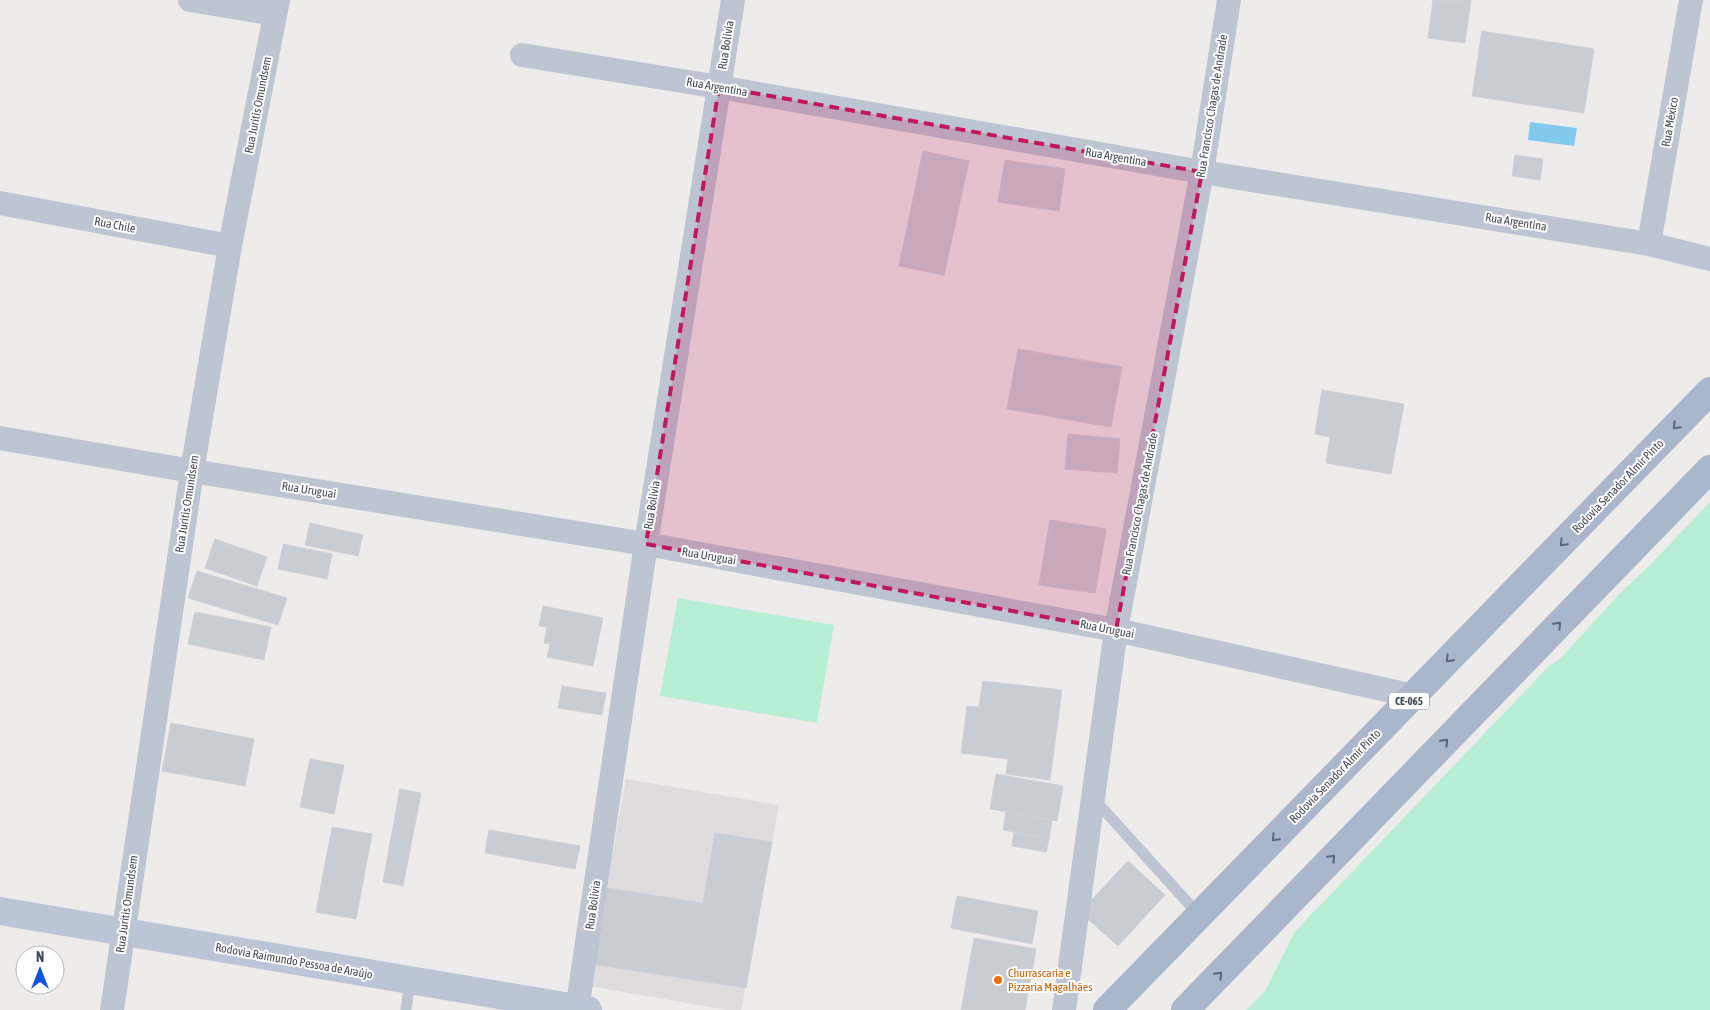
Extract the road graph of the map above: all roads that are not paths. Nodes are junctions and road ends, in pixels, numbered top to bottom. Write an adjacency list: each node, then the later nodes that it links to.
1 (190, 0): 5 (street)
2 (733, 0): 7 (street, Rua Bolívia)
3 (1229, 0): 8 (street, Rua Francisco Chagas de Andrade)
4 (1691, 0): 10 (street, Rua México)
5 (277, 7): 11 (street, Rua Juritis Omundsem)
6 (522, 55): 7 (street, Rua Argentina)
7 (719, 86): 8 (street, Rua Argentina); 17 (street, Rua Bolívia)
8 (1202, 172): 10 (street, Rua Argentina); 18 (street, Rua Francisco Chagas de Andrade)
9 (0, 203): 11 (street, Rua Chile)
10 (1649, 244): 12 (street, Rua Argentina)
11 (230, 246): 16 (street, Rua Juritis Omundsem)
12 (1710, 259)
13 (1710, 392): 19 (main road, Rodovia Senador Almir Pinto / CE-065, one-way to 19)
14 (0, 438): 16 (street, Rua Uruguai)
15 (1710, 469): 30 (main road, one-way to 15)
16 (192, 471): 17 (street, Rua Uruguai); 23 (street, Rua Juritis Omundsem)
17 (646, 544): 18 (street, Rua Uruguai); 25 (street, Rua Bolívia)
18 (1116, 630): 19 (street, Rua Uruguai); 20 (street, Rua Francisco Chagas de Andrade)
19 (1414, 696): 22 (main road, Rodovia Senador Almir Pinto / CE-065, one-way to 22)
20 (1093, 797): 22 (lane); 28 (street, Rua Francisco Chagas de Andrade)
21 (0, 911): 23 (main road, Rodovia Raimundo Pessoa de Araújo)
22 (1200, 915): 29 (main road, Rodovia Senador Almir Pinto / CE-065)
23 (123, 932): 24 (main road, Rodovia Raimundo Pessoa de Araújo); 26 (street, Rua Juritis Omundsem)
24 (410, 980): 25 (main road, Rodovia Raimundo Pessoa de Araújo); 27 (lane)
25 (581, 1009)
26 (112, 1010)
27 (406, 1010)
28 (1064, 1010)
29 (1107, 1010)
30 (1185, 1010)

